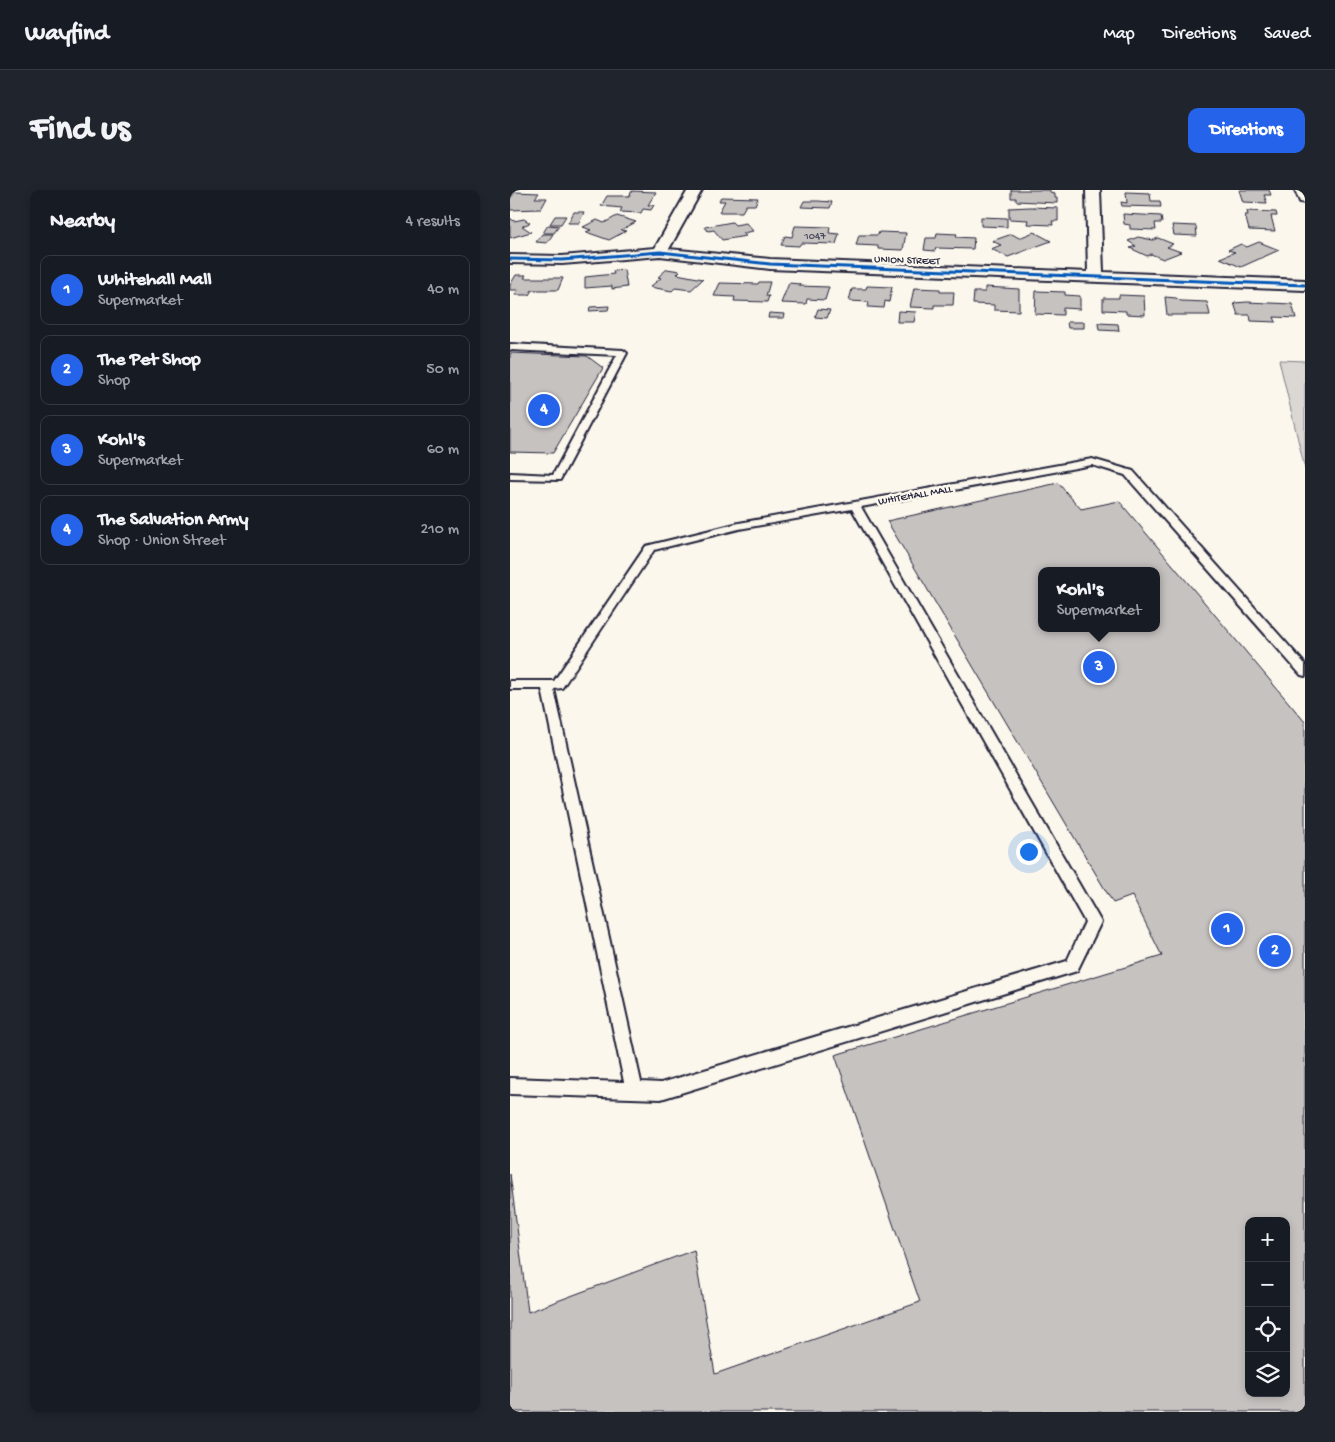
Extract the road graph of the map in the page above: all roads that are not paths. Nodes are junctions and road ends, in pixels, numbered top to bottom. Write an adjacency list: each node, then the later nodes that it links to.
1 (695, 190): 5 (street)
2 (1093, 190): 7 (street)
3 (1302, 190): 4 (street)
4 (1305, 199)
5 (660, 252): 6 (street, UNION STREET); 7 (street, UNION STREET)
6 (510, 259)
7 (1096, 276): 8 (street, UNION STREET)
8 (1305, 285)
9 (510, 347): 10 (lane)
10 (510, 476)
11 (855, 505): 12 (lane, WHITEHALL MALL); 14 (lane, WHITEHALL MALL); 16 (lane)
12 (1305, 672)
13 (510, 685): 14 (lane)
14 (547, 685): 16 (lane)
15 (510, 1086): 16 (lane)
16 (634, 1090)

